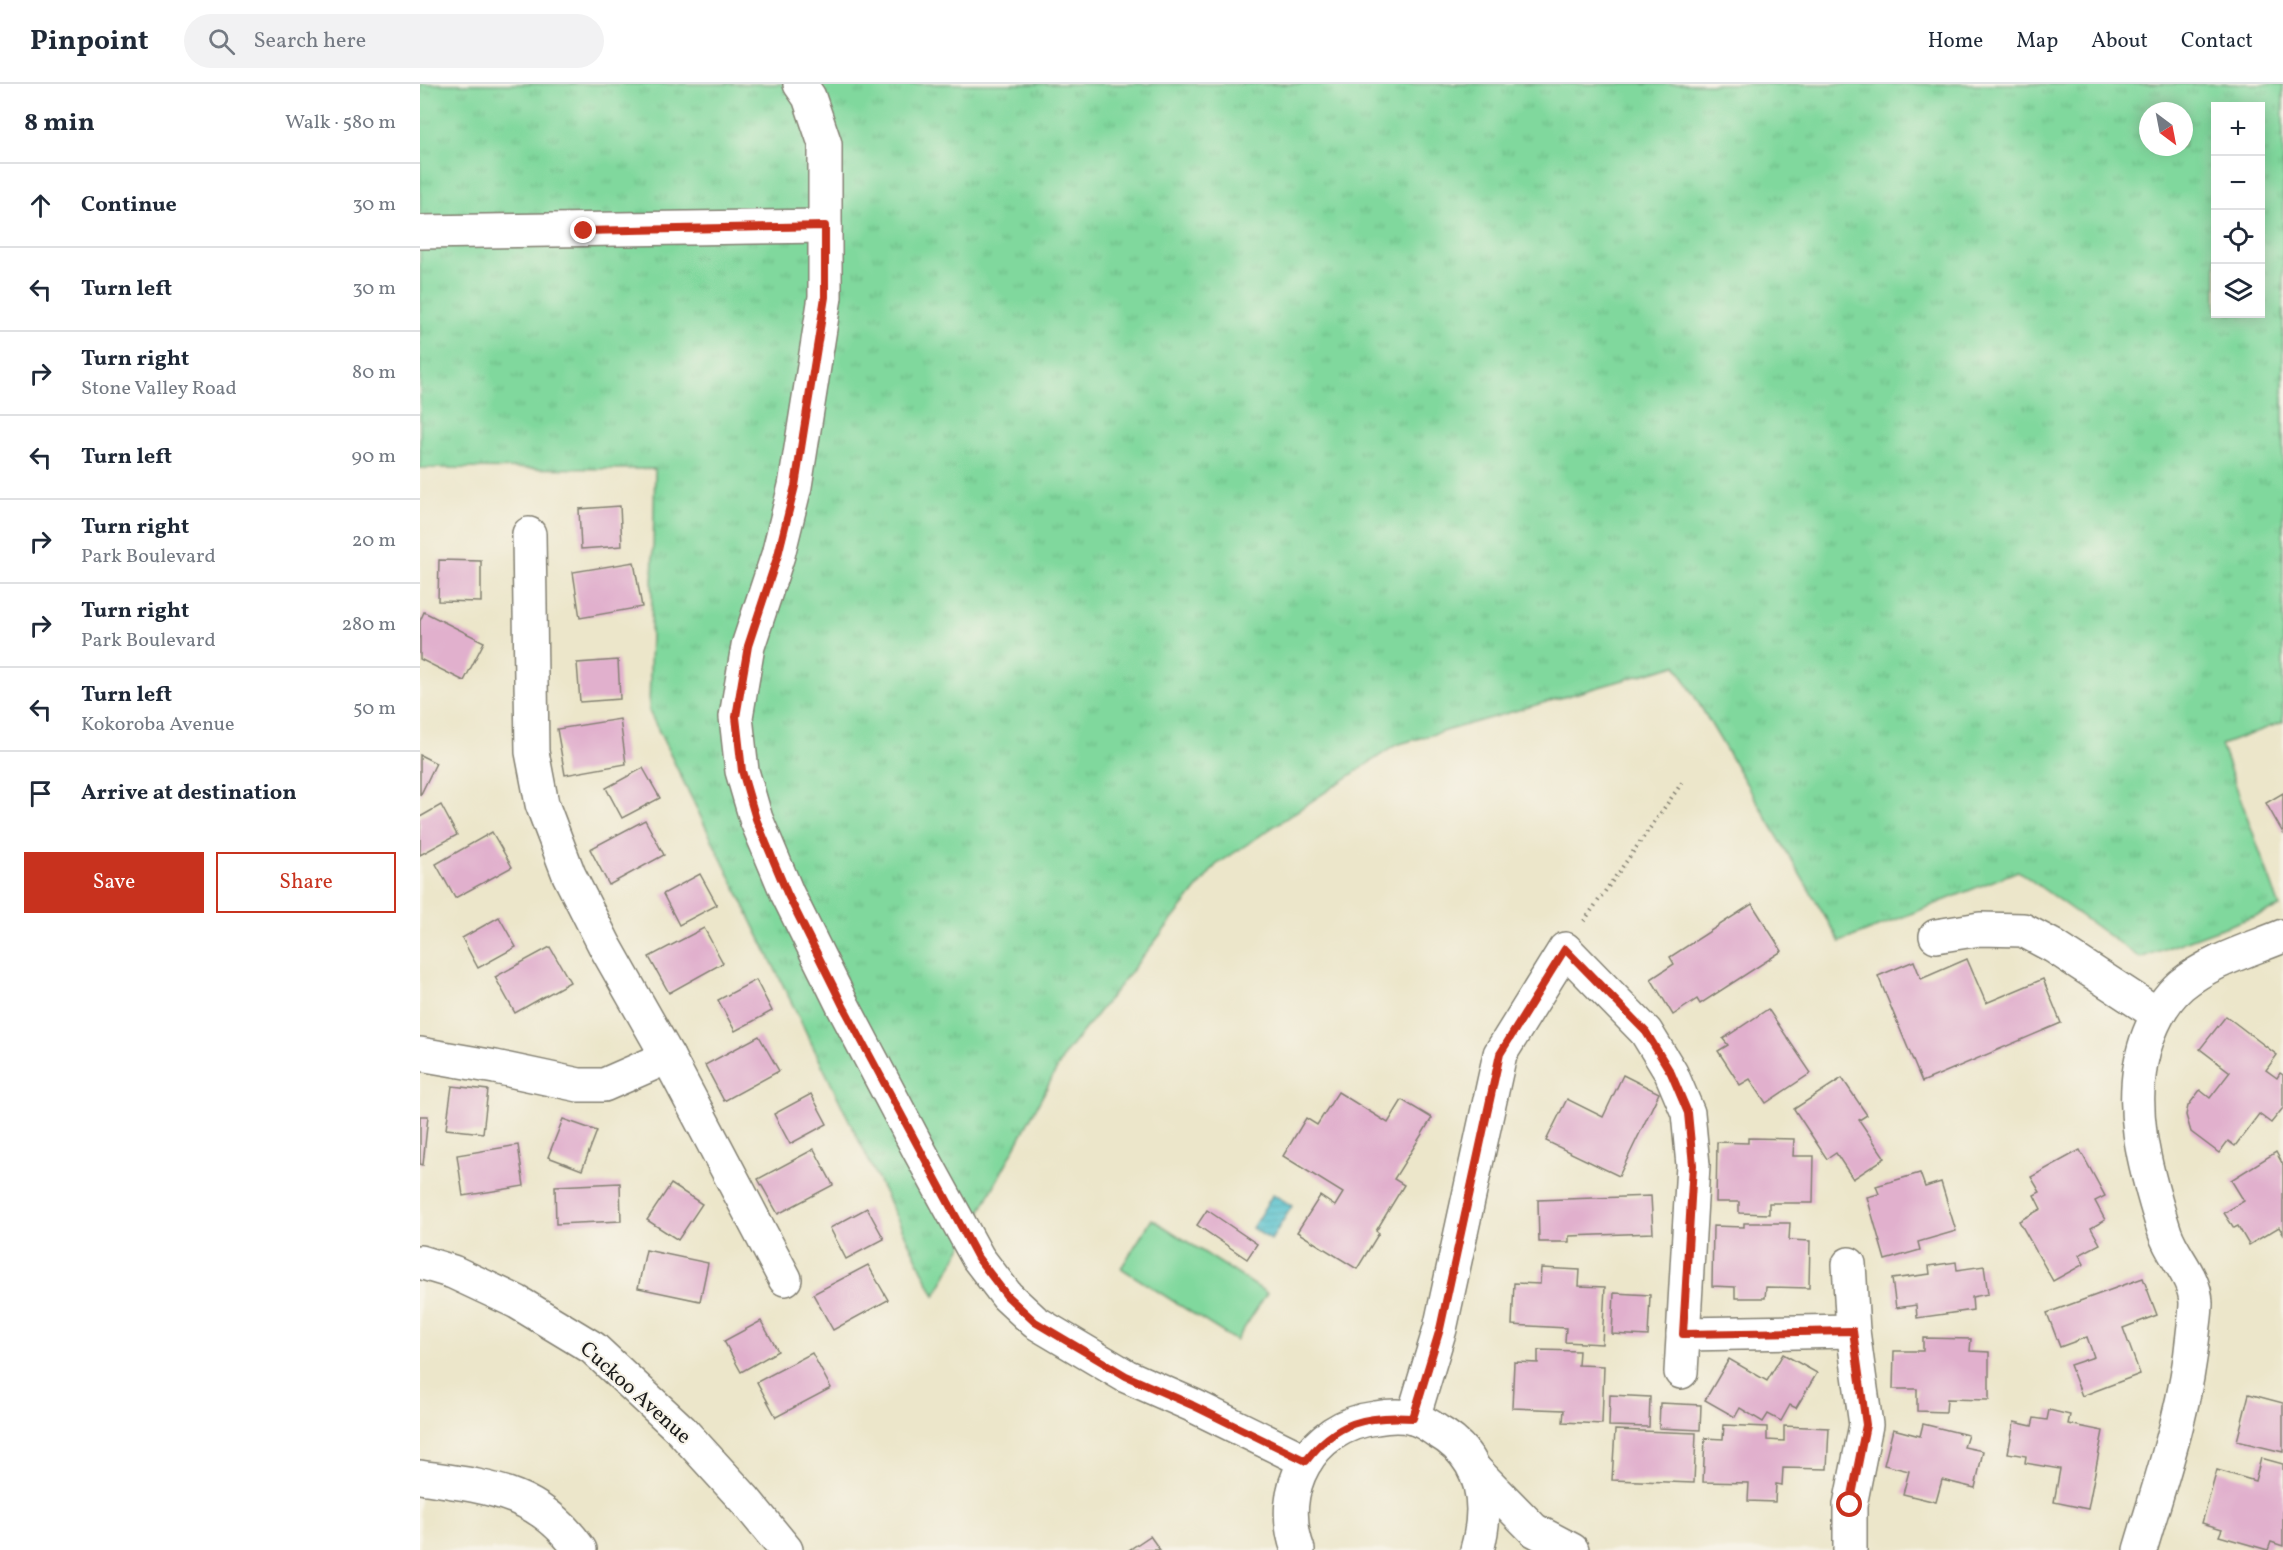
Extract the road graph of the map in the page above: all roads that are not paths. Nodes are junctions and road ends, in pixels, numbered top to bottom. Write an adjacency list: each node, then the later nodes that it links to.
1 (800, 84): 2 (street)
2 (825, 226): 3 (street); 17 (street)
3 (420, 232)
4 (529, 534): 9 (street)
5 (1936, 936): 7 (street)
6 (2283, 936): 7 (street)
7 (2157, 1014): 26 (street)
8 (420, 1054): 9 (street)
9 (668, 1057): 12 (street)
10 (420, 1262): 22 (street, Cuckoo Avenue)
11 (1849, 1264): 13 (street)
12 (785, 1279)
13 (1853, 1331): 14 (street); 25 (street)
14 (1683, 1334): 15 (street); 16 (street)
15 (1681, 1372)
16 (1413, 1418): 17 (street); 18 (street)
17 (1306, 1461): 20 (street)
18 (1474, 1469): 23 (street); 24 (street)
19 (420, 1477): 21 (street)
20 (1287, 1545)
21 (580, 1550)
22 (786, 1550)
23 (1477, 1550)
24 (1572, 1550)
25 (1850, 1550)
26 (2140, 1550)

